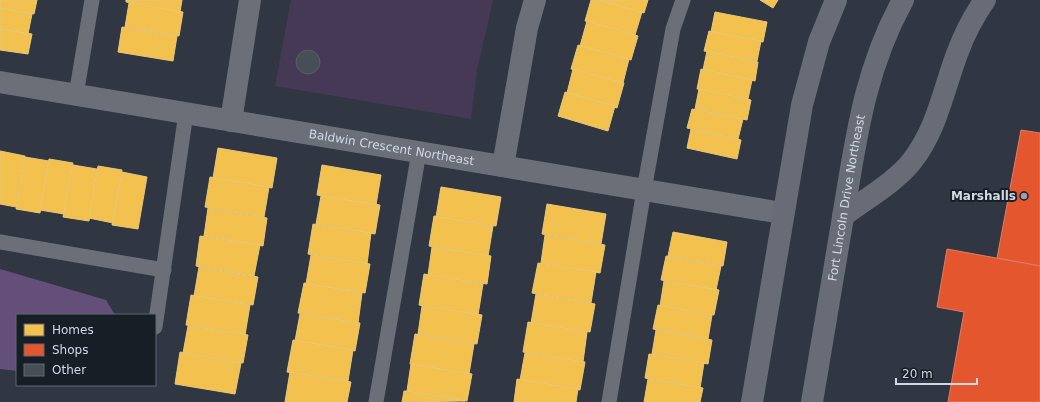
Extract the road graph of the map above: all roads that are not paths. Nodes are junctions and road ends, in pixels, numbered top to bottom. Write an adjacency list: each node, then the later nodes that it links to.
1 (92, 0): 9 (lane)
2 (250, 0): 11 (street)
3 (535, 0): 13 (street)
4 (683, 0): 14 (lane)
5 (836, 0): 15 (street)
6 (903, 0): 16 (street, Fort Lincoln Drive Northeast)
7 (985, 0): 16 (street)
8 (0, 82): 9 (street, Baldwin Crescent Northeast)
9 (76, 95): 10 (street, Baldwin Crescent Northeast)
10 (186, 113): 11 (street, Baldwin Crescent Northeast); 18 (lane)
11 (231, 121): 12 (street, Baldwin Crescent Northeast)
12 (419, 152): 13 (street, Baldwin Crescent Northeast); 20 (lane)
13 (503, 166): 14 (street, Baldwin Crescent Northeast)
14 (644, 190): 15 (street, Baldwin Crescent Northeast); 21 (lane)
15 (782, 213): 22 (street)
16 (843, 216): 23 (street, Fort Lincoln Drive Northeast)
17 (0, 242): 18 (lane)
18 (164, 270): 19 (lane)
19 (156, 321)
20 (376, 402)
21 (609, 402)
22 (752, 402)
23 (812, 402)

